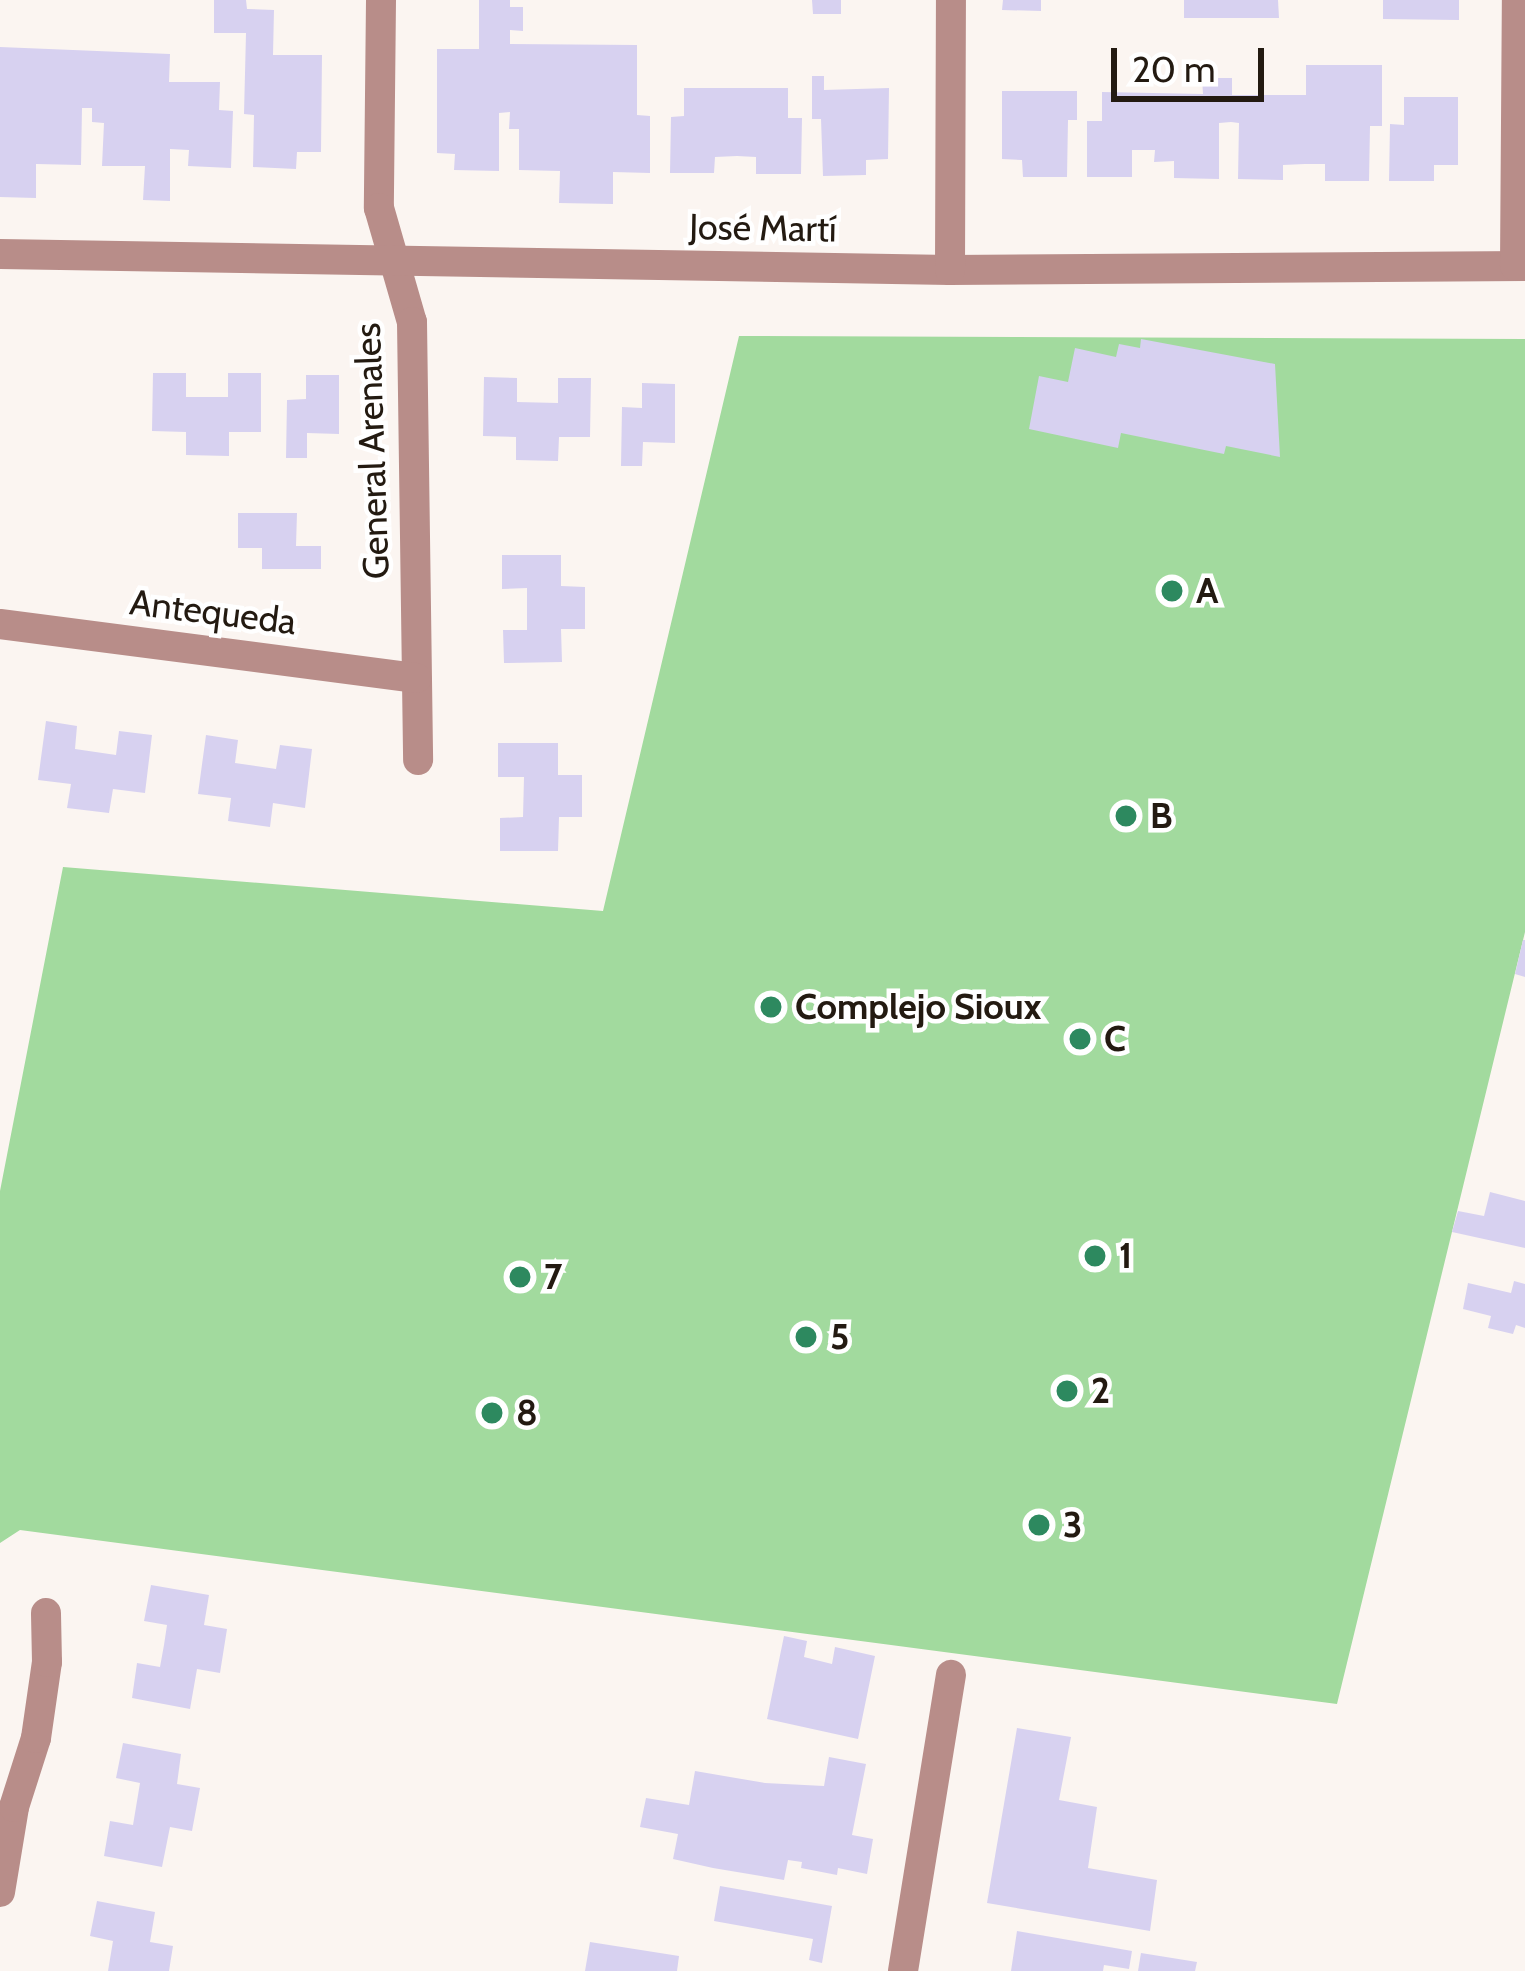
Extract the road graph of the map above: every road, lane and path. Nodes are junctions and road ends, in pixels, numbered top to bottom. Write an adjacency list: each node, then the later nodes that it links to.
1 (381, 0): 5 (street, General Arenales)
2 (951, 0): 7 (street)
3 (1517, 0): 6 (street)
4 (0, 254): 5 (street, José Martí)
5 (394, 261): 7 (street, José Martí); 9 (street, General Arenales)
6 (1520, 266): 7 (street, José Martí)
7 (950, 270)
8 (0, 624): 9 (street, Antequeda)
9 (417, 678): 10 (street, General Arenales)
10 (418, 760)
11 (46, 1613): 13 (street)
12 (951, 1675): 15 (street)
13 (7, 1806): 14 (street)
14 (0, 1892)
15 (903, 1971)

